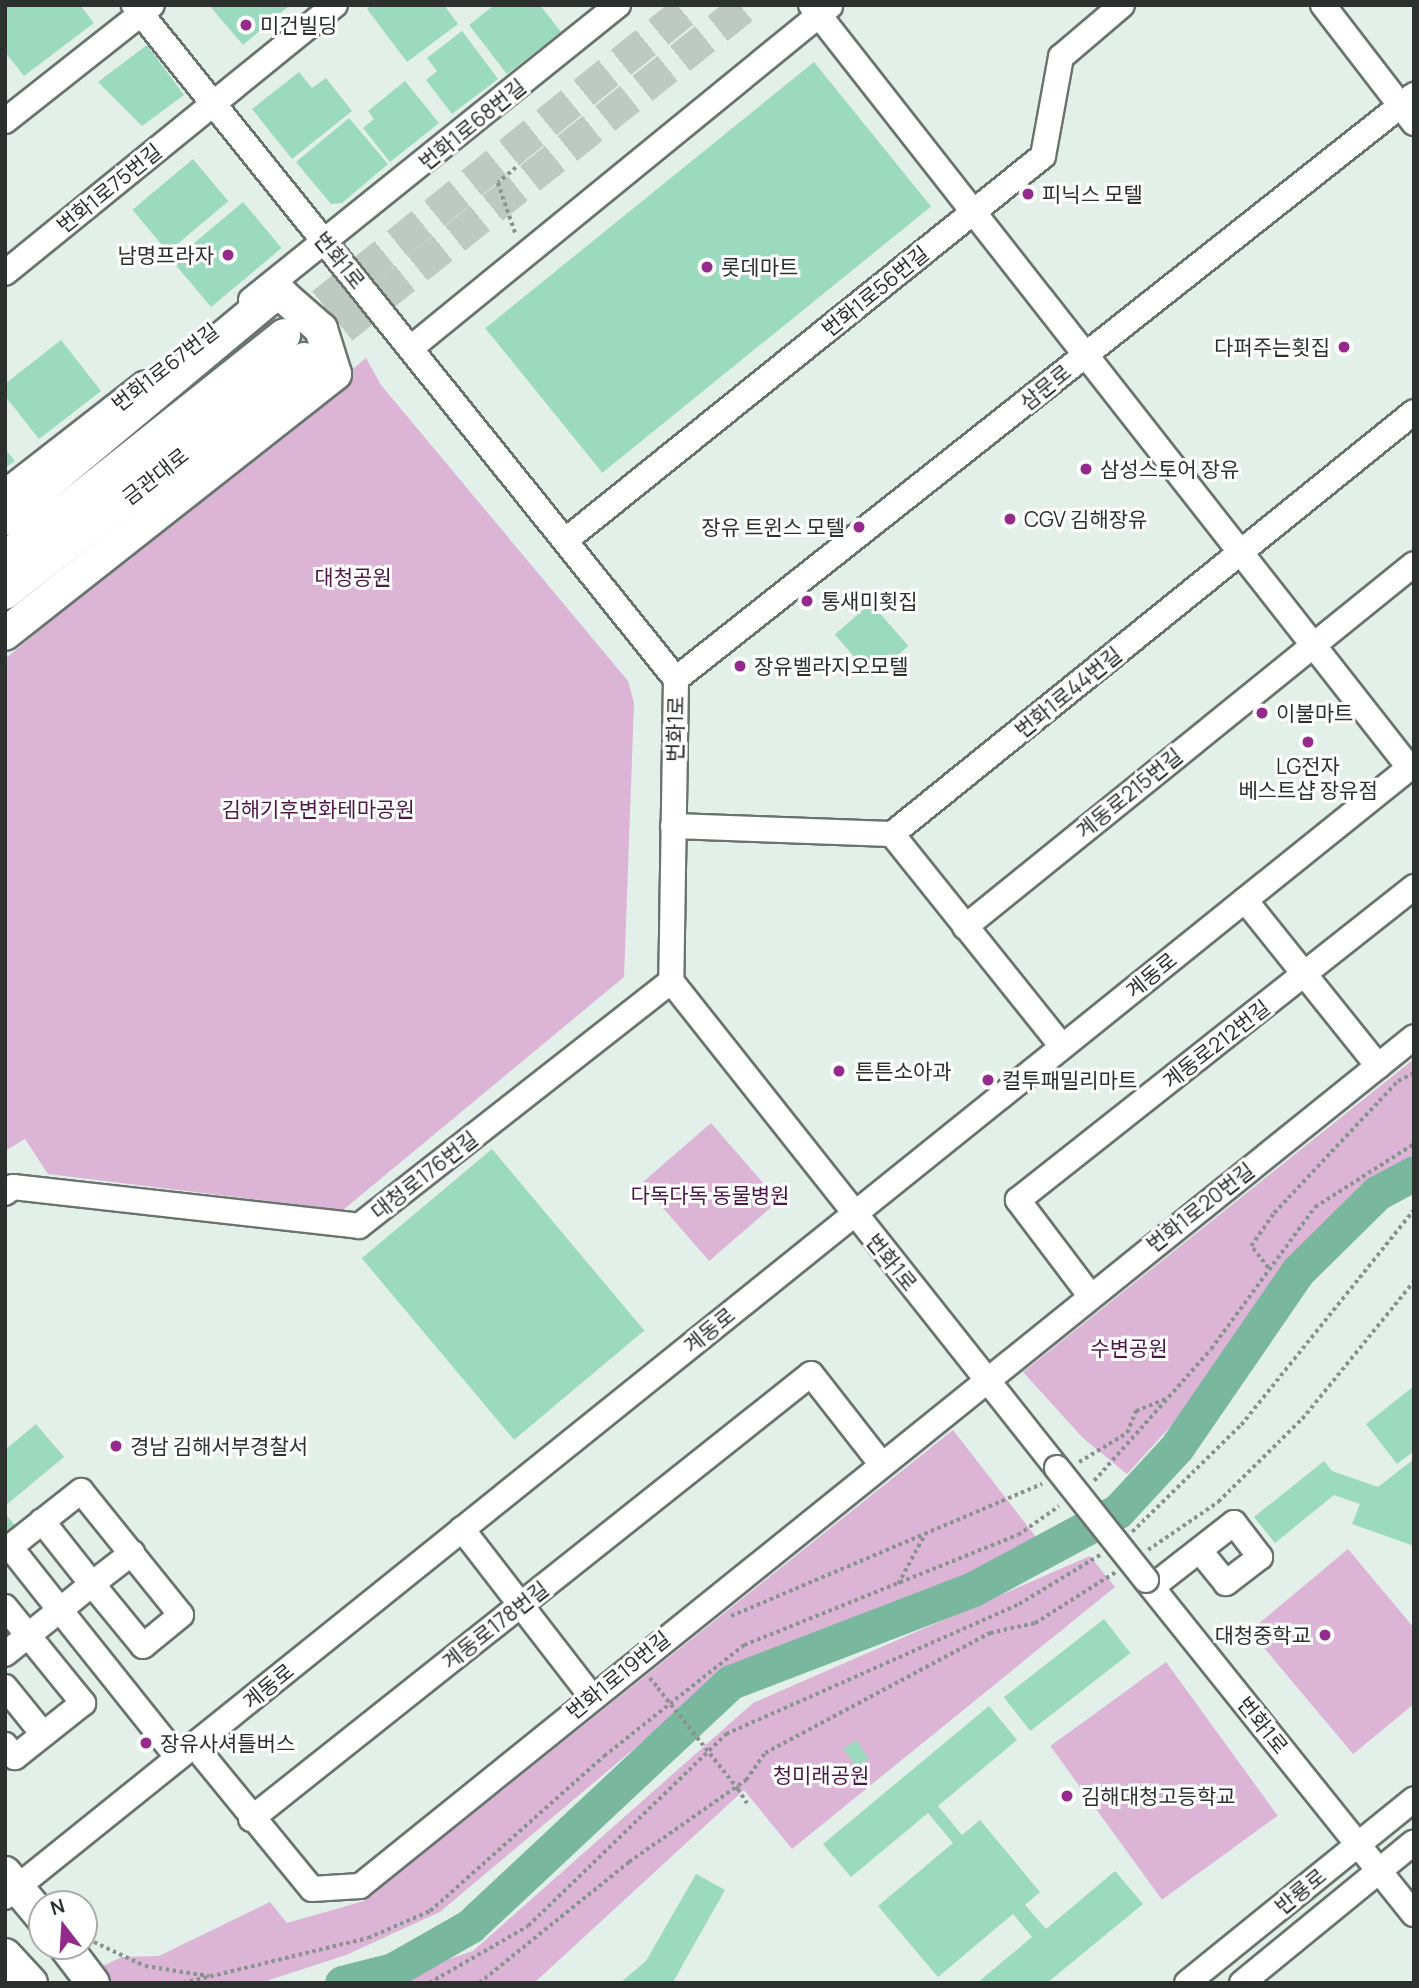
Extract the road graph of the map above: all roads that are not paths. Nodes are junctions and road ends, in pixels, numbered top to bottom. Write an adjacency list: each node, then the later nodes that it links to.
1 (335, 5): 7 (street, 번화1로75번길)
2 (618, 5): 11 (street, 번화1로68번길)
3 (1122, 5): 10 (street, 번화1로56번길)
4 (1323, 5): 8 (street)
5 (142, 8): 7 (street, 번화1로); 9 (street)
6 (820, 8): 10 (street); 14 (street)
7 (213, 104): 11 (street, 번화1로); 12 (street, 번화1로75번길)
8 (1410, 108): 15 (street, 삼문로)
9 (5, 121)
10 (976, 209): 15 (street); 20 (street, 번화1로56번길)
11 (326, 242): 14 (street, 번화1로); 18 (street, 번화1로67번길)
12 (5, 273)
13 (284, 335): 22 (main road, 금관대로)
14 (411, 348): 20 (street, 번화1로)
15 (1088, 354): 21 (street); 27 (street, 삼문로)
16 (304, 359): 24 (main road, 금관대로)
17 (1414, 412): 21 (street, 번화1로44번길)
18 (5, 492)
19 (5, 519): 25 (main road)
20 (566, 540): 27 (street, 번화1로)
21 (1239, 552): 26 (street); 30 (street, 번화1로44번길)
22 (5, 558)
23 (1414, 564): 26 (street, 계동로215번길)
24 (5, 593)
25 (5, 634)
26 (1313, 644): 28 (street); 33 (street, 계동로215번길)
27 (676, 679): 29 (street, 번화1로)
28 (1411, 766): 32 (street, 계동로)
29 (673, 827): 30 (street); 35 (street, 번화1로)
30 (892, 834): 33 (street)
31 (1414, 887): 34 (street, 계동로212번길)
32 (1245, 900): 34 (street); 37 (street, 계동로)
33 (965, 927): 37 (street)
34 (1305, 975): 38 (street); 41 (street, 계동로212번길)
35 (671, 981): 39 (street, 대청로176번길); 40 (street, 번화1로)
36 (1414, 1037): 38 (street, 번화1로20번길)
37 (1062, 1046): 40 (street, 계동로)
38 (1378, 1066): 41 (street, 번화1로20번길)
39 (5, 1193)
40 (854, 1214): 42 (street, 번화1로); 45 (street, 계동로)
41 (1089, 1294): 42 (street, 번화1로20번길)
42 (986, 1377): 43 (street, 번화1로19번길); 50 (street, 번화1로, bridge)
43 (882, 1465): 51 (street, 계동로178번길); 57 (street, 번화1로19번길)
44 (43, 1521): 46 (street); 48 (street); 49 (street)
45 (462, 1529): 51 (street); 60 (street, 계동로)
46 (8, 1549): 53 (street)
47 (1200, 1551): 50 (street)
48 (132, 1553): 49 (street); 49 (street)
49 (92, 1584): 53 (street)
50 (1149, 1584): 64 (street, 번화1로)
51 (522, 1605): 57 (street); 62 (street, 계동로178번길)
52 (5, 1607): 54 (street)
53 (60, 1610): 54 (street); 60 (street)
54 (28, 1635): 55 (street); 58 (street)
55 (5, 1654)
56 (5, 1687): 58 (street)
57 (591, 1696): 62 (street, 번화1로19번길)
58 (43, 1734): 59 (street)
59 (5, 1745)
60 (186, 1752): 62 (street); 66 (street, 계동로)
61 (1414, 1799): 64 (street, 반룡로)
62 (251, 1819)
63 (1414, 1842): 65 (street, 반룡로)
64 (1358, 1844): 65 (street, 번화1로); 73 (street, 반룡로)
65 (1379, 1871): 68 (street, 번화1로); 74 (street, 반룡로)
66 (9, 1886): 67 (main road)
67 (28, 1904)
68 (1414, 1914)
69 (5, 1955): 71 (main road)
70 (81, 1960): 72 (main road)
71 (30, 1981)
72 (93, 1983)
73 (1187, 1983)
74 (1242, 1983)

